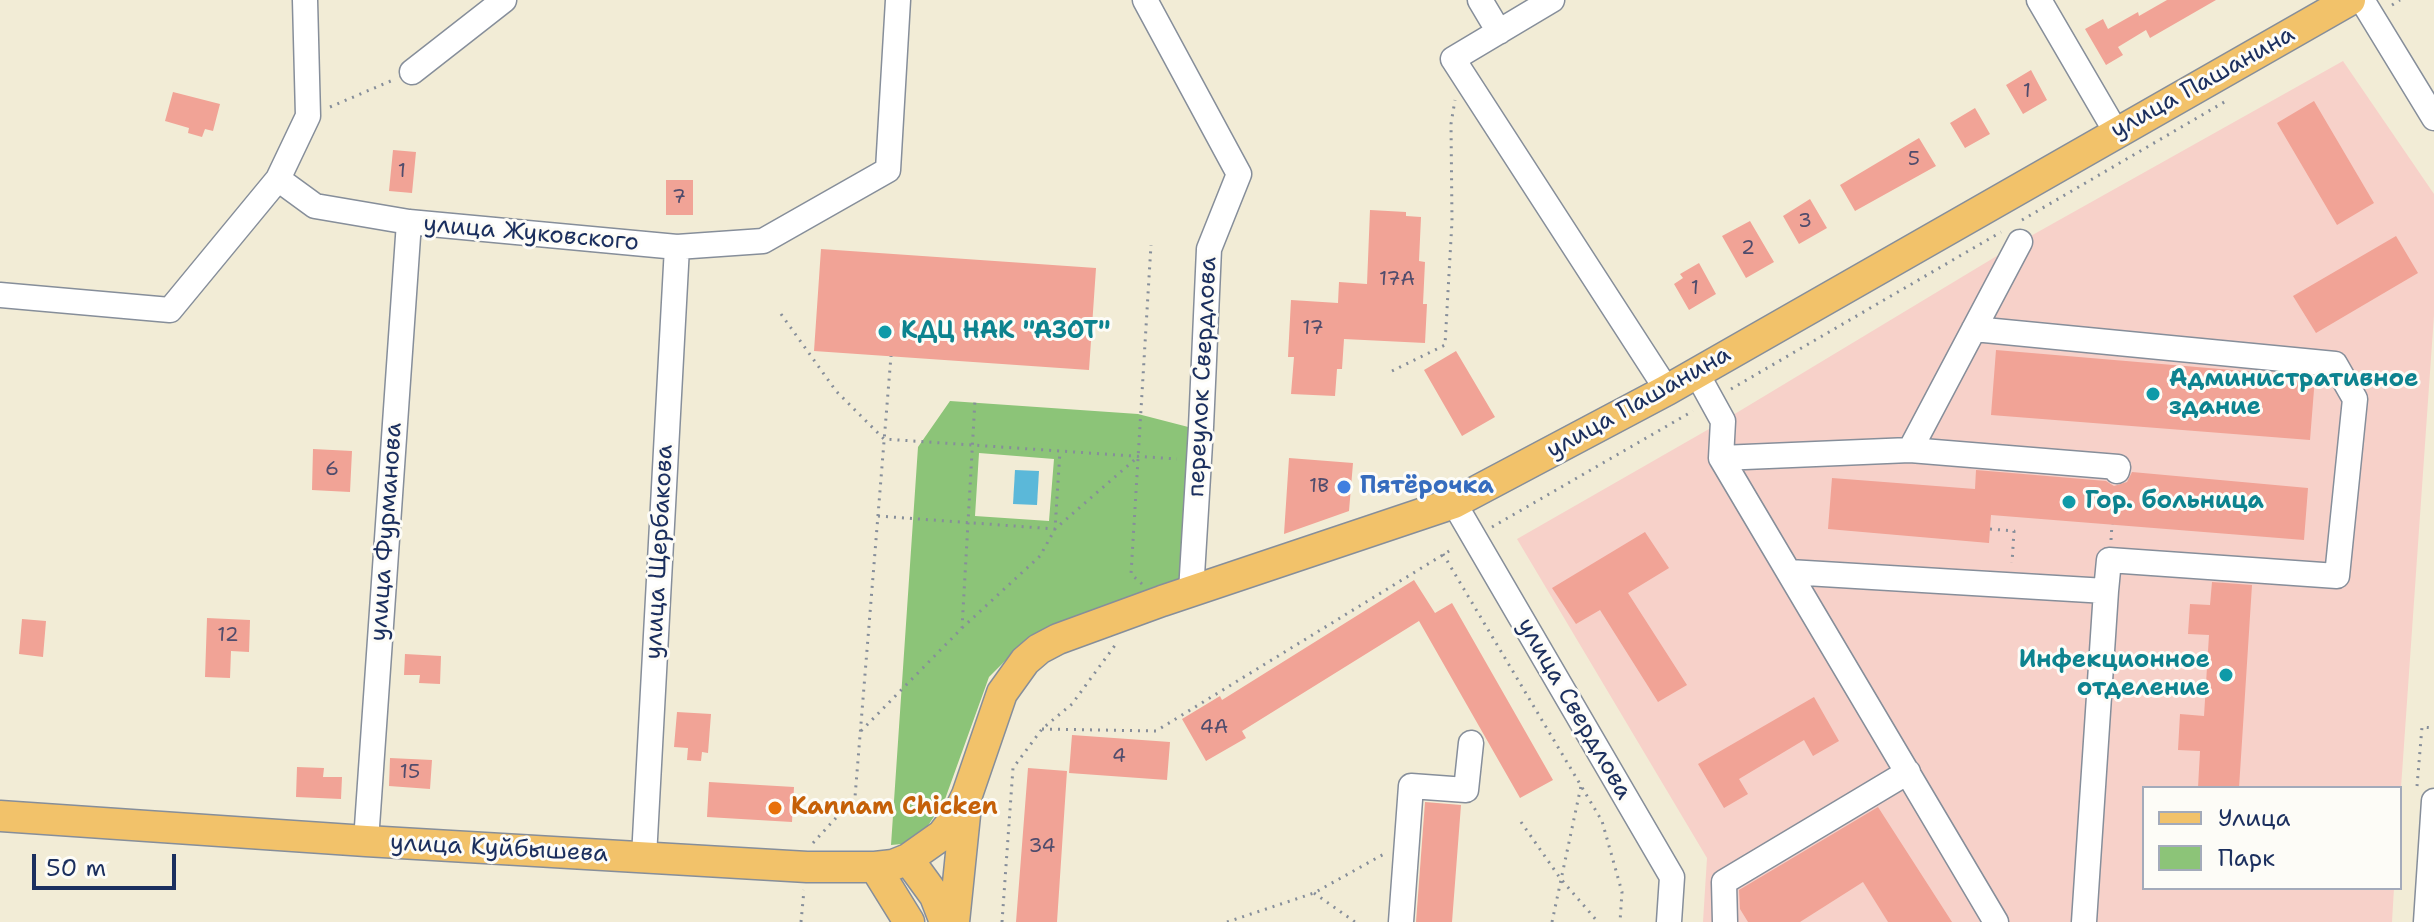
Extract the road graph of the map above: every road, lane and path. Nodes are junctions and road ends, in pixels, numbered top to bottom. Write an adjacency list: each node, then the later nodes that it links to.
1 (305, 0): 13 (street)
2 (504, 0): 12 (street)
3 (898, 0): 20 (street, улица Жуковского)
4 (1145, 0): 35 (street, переулок Свердлова)
5 (1480, 0): 10 (street)
6 (1552, 0): 10 (street)
7 (2039, 0): 15 (street)
8 (2350, 0): 15 (main road, улица Пашанина)
9 (2362, 0): 14 (street)
10 (1499, 32): 11 (street)
11 (1453, 59): 25 (path); 27 (street)
12 (412, 72): 13 (path)
13 (308, 116): 16 (street)
14 (2434, 118)
15 (2116, 132): 26 (main road, улица Пашанина)
16 (278, 179): 17 (street, улица Жуковского); 21 (street)
17 (409, 222): 20 (street, улица Жуковского); 58 (street, улица Фурманова)
18 (2020, 242): 23 (street)
19 (1151, 245): 33 (path)
20 (677, 247): 61 (street, улица Щербакова)
21 (0, 295)
22 (781, 314): 29 (path)
23 (1974, 329): 31 (street); 45 (street)
24 (891, 356): 29 (path)
25 (1392, 371)
26 (1696, 372): 27 (main road, улица Пашанина); 34 (street)
27 (1667, 390): 37 (main road, улица Пашанина)
28 (975, 400): 30 (path)
29 (884, 439): 30 (path); 38 (path)
30 (972, 445): 32 (path); 39 (path)
31 (1910, 450): 34 (street); 36 (street)
32 (1060, 451): 33 (path); 40 (path)
33 (1139, 456): 35 (path); 40 (path); 47 (path)
34 (1721, 458): 43 (street)
35 (1199, 460): 46 (street, переулок Свердлова)
36 (2117, 471)
37 (1454, 503): 46 (main road, улица Пашанина); 78 (street, улица Свердлова)
38 (878, 516): 39 (path); 50 (path)
39 (967, 522): 40 (path); 48 (path)
40 (1055, 529): 48 (path)
41 (1990, 529): 44 (path)
42 (1443, 554): 53 (path)
43 (1789, 572): 44 (street); 52 (street)
44 (2010, 585): 45 (street)
45 (2106, 591): 81 (street)
46 (1191, 592): 47 (main road, улица Пашанина)
47 (1162, 601): 54 (main road, улица Пашанина)
48 (962, 628): 50 (path)
49 (1119, 640): 71 (path)
50 (861, 731): 60 (path)
51 (1471, 743): 59 (street)
52 (1908, 772): 79 (street); 80 (street)
53 (1581, 786): 64 (path); 77 (path)
54 (967, 795): 62 (main road, улица Куйбышева); 70 (main road)
55 (2434, 801): 82 (street)
56 (0, 816): 58 (main road, улица Куйбышева)
57 (1521, 822): 64 (path)
58 (366, 841): 61 (main road, улица Куйбышева)
59 (1407, 841): 66 (path); 74 (street)
60 (810, 846)
61 (644, 857): 63 (main road, улица Куйбышева)
62 (908, 859): 63 (main road, улица Куйбышева); 69 (main road)
63 (875, 867): 68 (main road)
64 (1560, 878): 75 (path); 76 (path)
65 (805, 882): 67 (path)
66 (1314, 893): 72 (path); 73 (path)
67 (801, 922)
68 (909, 922)
69 (945, 922)
70 (954, 922)
71 (1002, 922)
72 (1227, 922)
73 (1355, 922)
74 (1401, 922)
75 (1552, 922)
76 (1598, 922)
77 (1620, 922)
78 (1669, 922)
79 (1725, 922)
80 (1996, 922)
81 (2084, 922)
82 (2426, 922)

